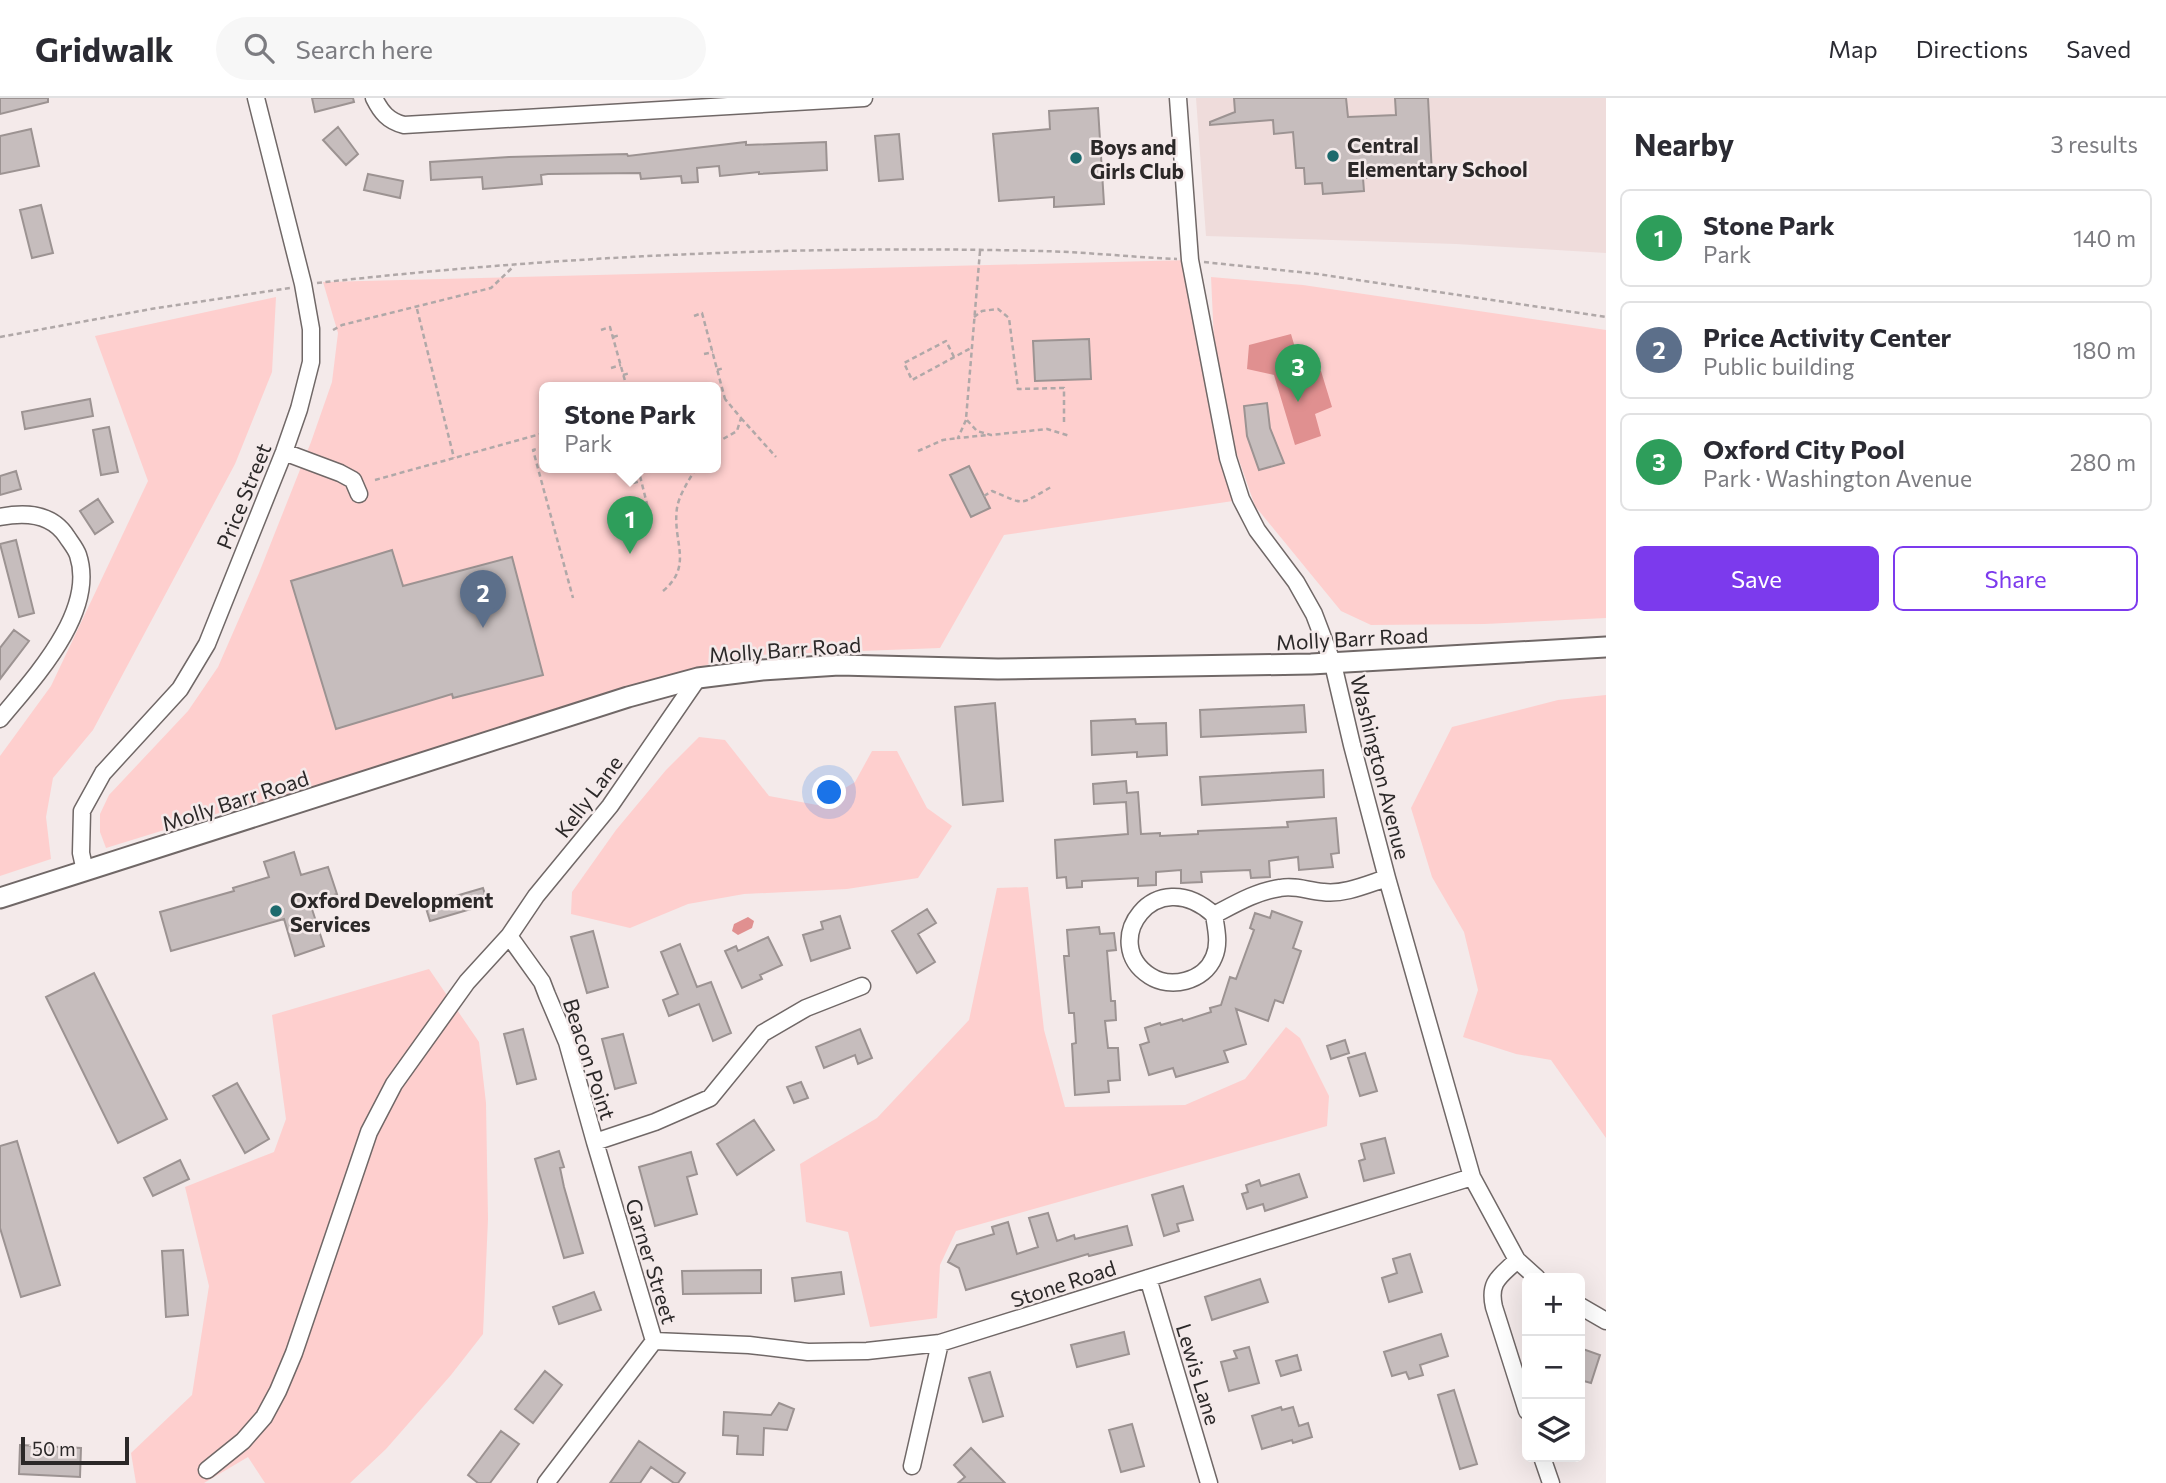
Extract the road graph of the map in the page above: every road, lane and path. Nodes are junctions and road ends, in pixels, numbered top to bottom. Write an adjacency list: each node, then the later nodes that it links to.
1 (256, 98): 8 (street, Price Street)
2 (374, 98): 3 (street)
3 (864, 98)
4 (1178, 98): 6 (street, Washington Avenue)
5 (980, 250): 6 (path); 7 (path); 11 (path)
6 (1190, 260): 12 (path); 63 (street, Washington Avenue)
7 (515, 265): 8 (path); 9 (path)
8 (303, 284): 18 (path); 45 (street, Price Street)
9 (417, 307): 13 (path); 47 (path)
10 (694, 316): 16 (path)
11 (974, 317): 20 (path); 37 (path)
12 (1606, 317)
13 (333, 330)
14 (601, 330): 19 (path)
15 (714, 330): 16 (path)
16 (707, 332): 21 (path)
17 (620, 335): 19 (path)
18 (0, 337)
19 (613, 337): 24 (path)
20 (971, 348): 23 (path); 36 (path)
21 (713, 352): 22 (path); 27 (path)
22 (704, 354)
23 (954, 357): 23 (path)
24 (621, 365): 25 (path); 29 (path)
25 (611, 368)
26 (724, 368): 27 (path)
27 (717, 370): 31 (path)
28 (630, 373): 29 (path)
29 (623, 375): 30 (path)
30 (625, 382)
31 (720, 382)
32 (721, 384): 33 (path)
33 (725, 399): 34 (path); 35 (path)
34 (721, 400)
35 (741, 418): 42 (path); 46 (path)
36 (966, 419): 39 (path); 41 (path)
37 (1064, 423)
38 (539, 434): 47 (path)
39 (991, 435): 40 (path); 41 (path)
40 (1070, 436)
41 (958, 438): 44 (path)
42 (721, 440)
43 (539, 448): 48 (path)
44 (918, 451)
45 (284, 452): 56 (street); 66 (street, Price Street)
46 (776, 457)
47 (454, 458): 52 (path)
48 (539, 473)
49 (539, 473): 61 (path)
50 (639, 473): 53 (path)
51 (694, 473): 60 (path)
52 (375, 480)
53 (641, 481): 54 (path); 59 (path)
54 (632, 483)
55 (1051, 487): 57 (path)
56 (359, 494)
57 (984, 496)
58 (0, 517): 65 (street)
59 (643, 523)
60 (663, 591)
61 (572, 598)
62 (1606, 647): 63 (main road, Molly Barr Road)
63 (1333, 664): 64 (main road, Molly Barr Road); 67 (street, Washington Avenue)
64 (698, 678): 66 (main road, Molly Barr Road); 70 (street, Kelly Lane)
65 (0, 719)
66 (85, 871): 68 (main road, Molly Barr Road)
67 (1387, 878): 69 (street); 73 (street, Washington Avenue)
68 (0, 898)
69 (1214, 915): 69 (street)
70 (509, 936): 72 (street, Beacon Point); 84 (street, Kelly Lane)
71 (862, 986): 72 (street, Beacon Point)
72 (595, 1142): 79 (street, Garner Street)
73 (1472, 1177): 74 (street, Washington Avenue); 76 (street, Stone Road)
74 (1517, 1260): 75 (street, Washington Avenue); 81 (street)
75 (1531, 1273)
76 (1148, 1278): 80 (street, Stone Road); 86 (street, Lewis Lane)
77 (1585, 1309): 78 (street)
78 (1606, 1321)
79 (654, 1342): 80 (street, Stone Road); 85 (street, Garner Street)
80 (940, 1343): 83 (street)
81 (1523, 1399)
82 (1544, 1462): 87 (street)
83 (912, 1466)
84 (207, 1470)
85 (546, 1483)
86 (1209, 1483)
87 (1551, 1483)

